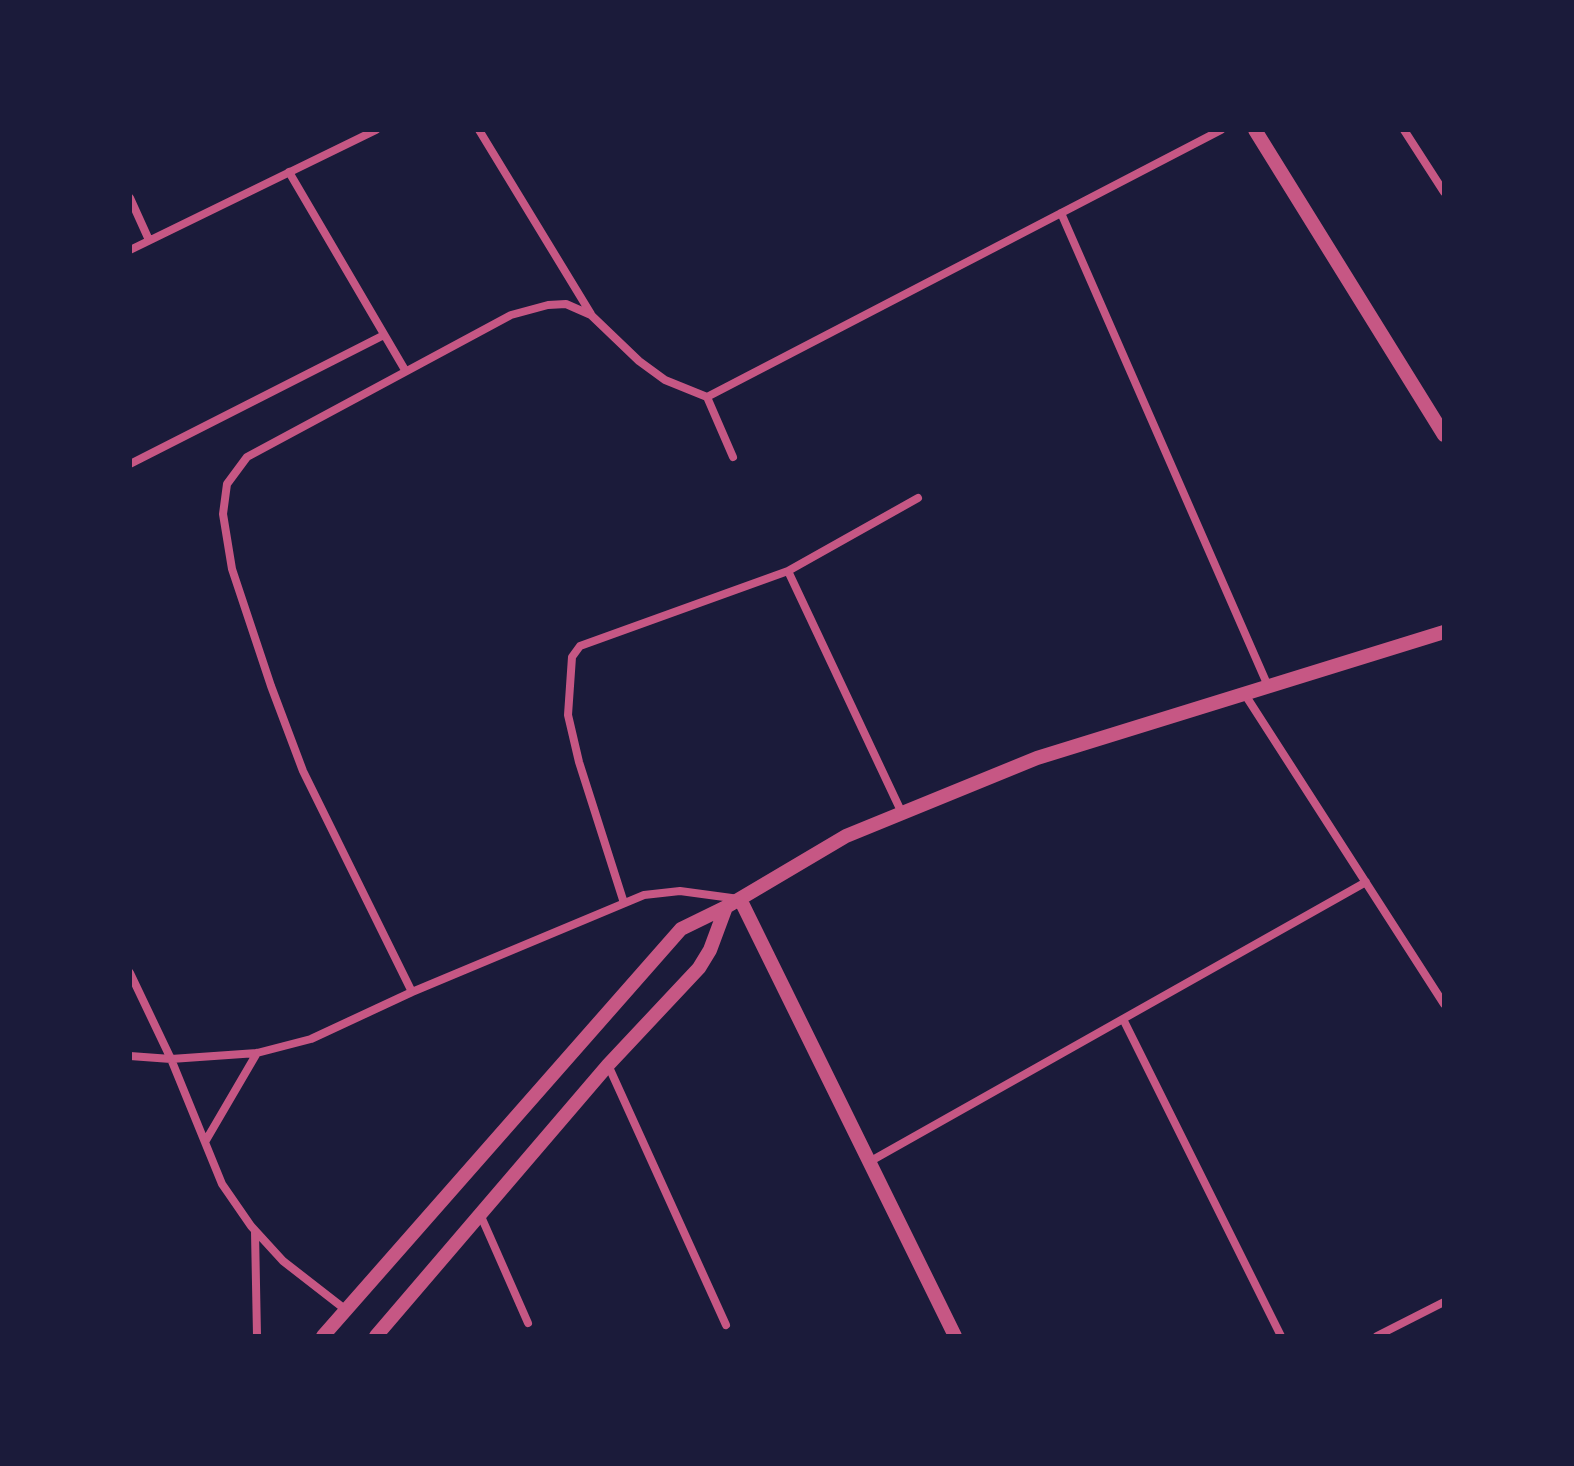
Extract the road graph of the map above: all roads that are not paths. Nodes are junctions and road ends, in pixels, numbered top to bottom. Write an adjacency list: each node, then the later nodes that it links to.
1 (376, 130): 6 (street)
2 (479, 130): 12 (street)
3 (1221, 130): 9 (street)
4 (1404, 130): 7 (street)
5 (1258, 131): 16 (street)
6 (289, 172): 10 (street); 13 (street)
7 (1444, 192)
8 (130, 198): 10 (street)
9 (1061, 213): 15 (street); 22 (street)
10 (149, 240): 11 (street)
11 (130, 250)
12 (591, 315): 14 (street); 15 (street)
13 (384, 335): 14 (street); 18 (street)
14 (405, 370): 30 (street)
15 (707, 397): 17 (street)
16 (1444, 435)
17 (733, 457)
18 (130, 464)
19 (918, 498): 20 (street)
20 (788, 571): 24 (street); 27 (street)
21 (1444, 632): 22 (street)
22 (1268, 686): 23 (street)
23 (1244, 693): 24 (street); 25 (street)
24 (901, 811): 26 (street)
25 (1366, 882): 31 (street); 32 (street)
26 (740, 899): 27 (street); 28 (street); 38 (street)
27 (624, 903): 30 (street)
28 (726, 907): 36 (street); 42 (street)
29 (130, 973): 35 (street)
30 (412, 992): 33 (street)
31 (1444, 1004)
32 (1123, 1019): 38 (street); 49 (street)
33 (257, 1053): 35 (street); 37 (street)
34 (130, 1056): 35 (street)
35 (171, 1059): 37 (street)
36 (608, 1065): 39 (street); 44 (street)
37 (205, 1142): 40 (street)
38 (869, 1162): 48 (street)
39 (480, 1214): 43 (street); 47 (street)
40 (255, 1231): 42 (street); 45 (street)
41 (1444, 1302): 50 (street)
42 (346, 1310): 46 (street)
43 (528, 1323)
44 (726, 1325)
45 (257, 1336)
46 (323, 1336)
47 (376, 1336)
48 (955, 1336)
49 (1281, 1336)
50 (1377, 1336)

